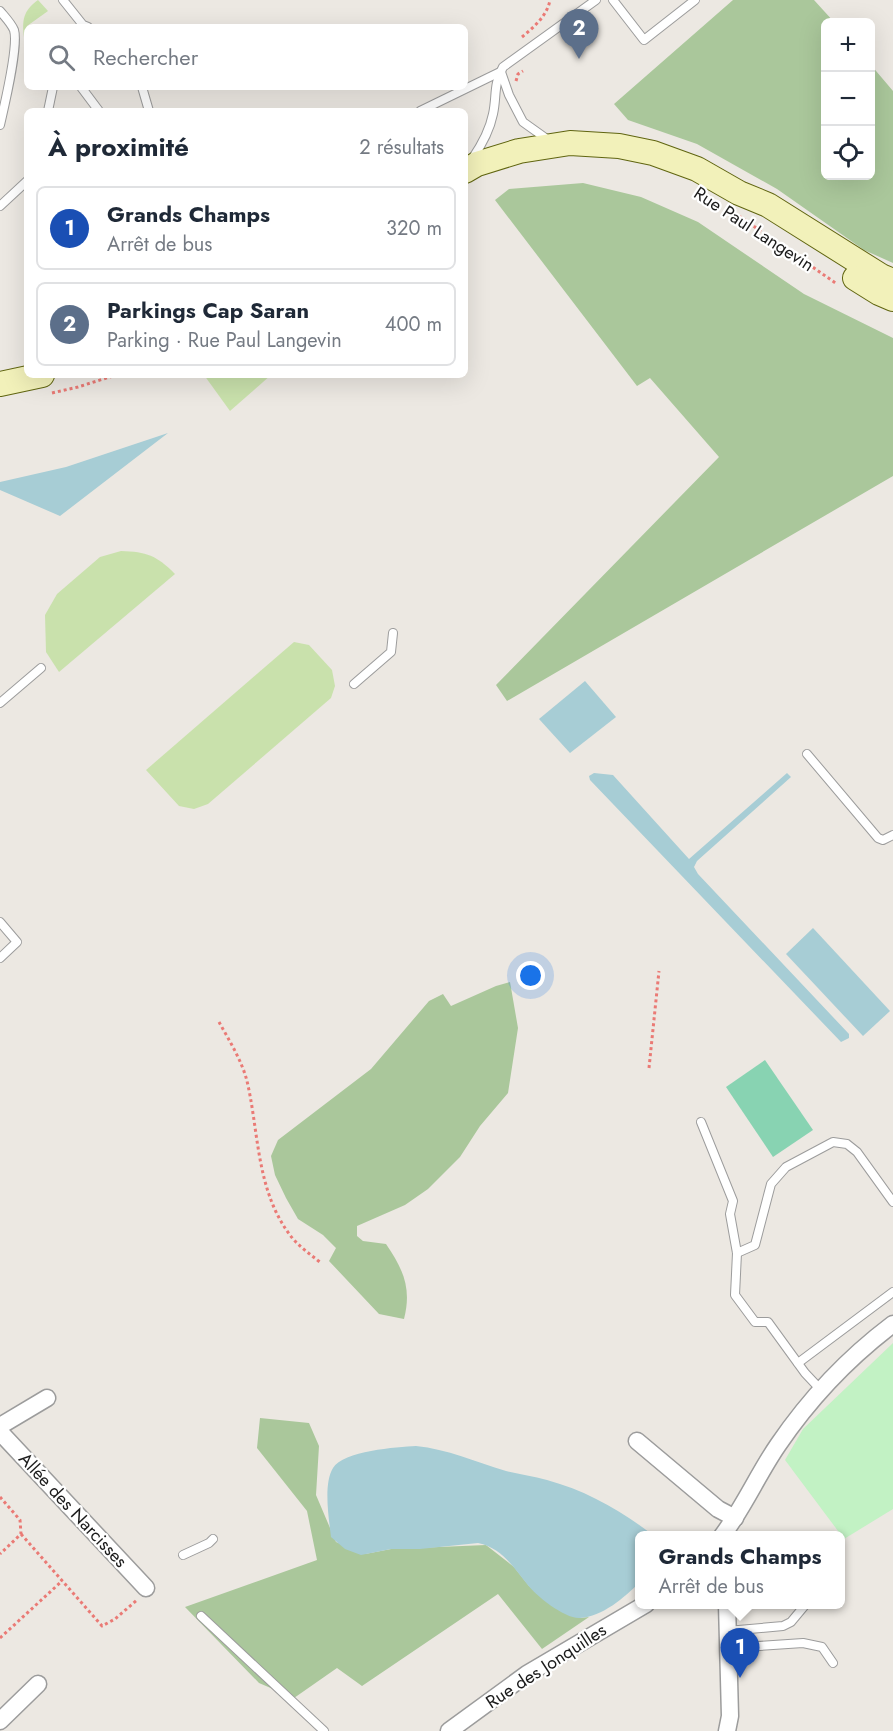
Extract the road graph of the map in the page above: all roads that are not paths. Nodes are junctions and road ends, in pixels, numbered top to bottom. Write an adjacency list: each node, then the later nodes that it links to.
1 (63, 0): 6 (lane)
2 (596, 0): 7 (lane)
3 (613, 0): 4 (lane)
4 (695, 0)
5 (0, 11): 17 (lane)
6 (82, 24)
7 (501, 72): 8 (lane); 18 (lane); 19 (lane)
8 (468, 88)
9 (52, 90): 13 (lane)
10 (83, 90): 14 (lane)
11 (143, 90): 15 (lane)
12 (464, 90): 16 (lane)
13 (48, 108)
14 (97, 108)
15 (148, 108)
16 (426, 108)
17 (0, 124)
18 (556, 146): 20 (main road, Rue Paul Langevin); 22 (main road, Rue Paul Langevin)
19 (468, 165)
20 (468, 168)
21 (24, 184): 23 (lane)
22 (736, 202): 24 (main road, Rue Paul Langevin); 25 (main road, Rue Paul Langevin)
23 (0, 206)
24 (893, 281)
25 (893, 299)
26 (0, 384): 27 (main road)
27 (44, 384)
28 (393, 633): 30 (lane)
29 (41, 668): 31 (lane)
30 (354, 684)
31 (0, 703)
32 (807, 754): 33 (lane)
33 (893, 835)
34 (0, 922): 35 (lane)
35 (0, 957)
36 (701, 1122): 38 (lane)
37 (893, 1202): 38 (lane)
38 (737, 1253): 41 (lane)
39 (893, 1292): 41 (lane)
40 (893, 1324): 42 (street)
41 (798, 1363): 42 (lane)
42 (821, 1390): 47 (street)
43 (47, 1398): 44 (street)
44 (0, 1426)
45 (0, 1432): 52 (street, Allée des Narcisses)
46 (637, 1441): 47 (street)
47 (735, 1518): 48 (street); 49 (street)
48 (726, 1531)
49 (734, 1531)
50 (213, 1539): 51 (lane)
51 (183, 1555)
52 (146, 1588)
53 (639, 1609): 62 (street, Rue des Jonquilles)
54 (720, 1609): 57 (street)
55 (802, 1609): 57 (lane)
56 (201, 1616): 61 (lane)
57 (728, 1626): 58 (lane); 63 (street)
58 (833, 1663)
59 (38, 1684): 60 (street)
60 (0, 1721)
61 (324, 1731)
62 (449, 1731)
63 (727, 1731)

